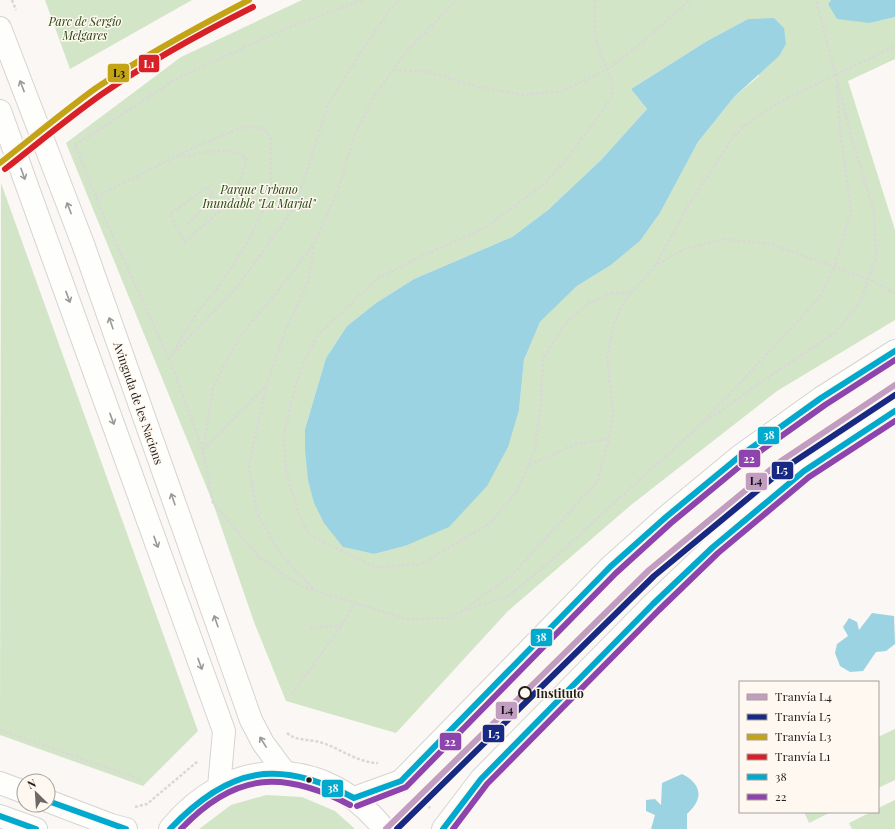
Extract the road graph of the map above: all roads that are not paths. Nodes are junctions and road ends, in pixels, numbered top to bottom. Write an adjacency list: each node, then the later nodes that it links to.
1 (0, 28): 5 (street, Avinguda de les Nacions, one-way to 1)
2 (0, 111): 7 (street, one-way to 7)
3 (895, 351): 9 (street)
4 (895, 411): 12 (street)
5 (286, 774): 7 (street); 9 (street)
6 (0, 783): 8 (street)
7 (219, 786): 15 (street)
8 (16, 789)
9 (354, 798): 16 (street)
10 (56, 804): 14 (street)
11 (0, 816): 13 (street)
12 (445, 826)
13 (36, 829)
14 (126, 829)
15 (170, 829)
16 (384, 829)

